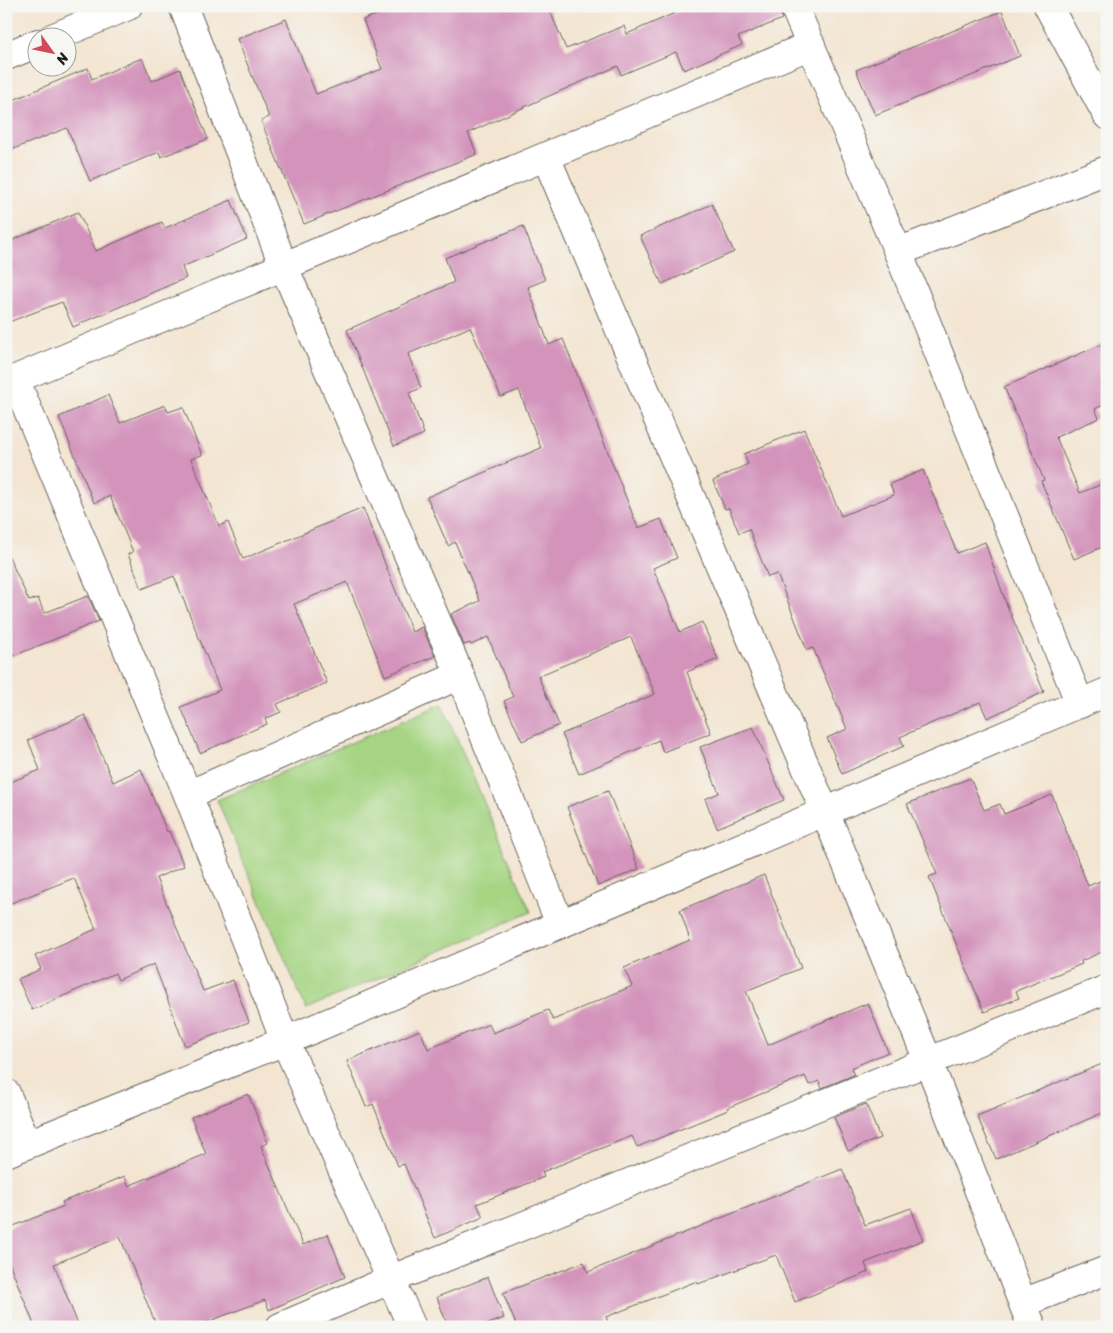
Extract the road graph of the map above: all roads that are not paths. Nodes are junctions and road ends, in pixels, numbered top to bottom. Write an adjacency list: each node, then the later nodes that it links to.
1 (128, 6): 5 (street)
2 (183, 6): 13 (street)
3 (794, 6): 6 (street)
4 (1048, 6): 9 (street)
5 (76, 28)
6 (811, 45): 10 (street); 12 (street)
7 (28, 47): 8 (street)
8 (6, 56)
9 (1107, 115)
10 (546, 157): 13 (street); 19 (street)
11 (1107, 170): 12 (street)
12 (898, 252): 17 (street)
13 (284, 267): 14 (street); 15 (street)
14 (11, 381): 18 (street)
15 (460, 675): 18 (street); 20 (street)
16 (1107, 692): 17 (street)
17 (1080, 704): 19 (street)
18 (188, 795): 22 (street)
19 (825, 812): 20 (street); 23 (street)
20 (560, 924): 22 (street)
21 (1107, 989): 23 (street)
22 (285, 1041): 25 (street); 27 (street)
23 (928, 1063): 27 (street); 28 (street)
24 (6, 1093): 25 (street)
25 (17, 1148)
26 (1107, 1270): 28 (street)
27 (392, 1279): 29 (street); 30 (street)
28 (1027, 1315)
29 (280, 1327)
30 (412, 1327)

